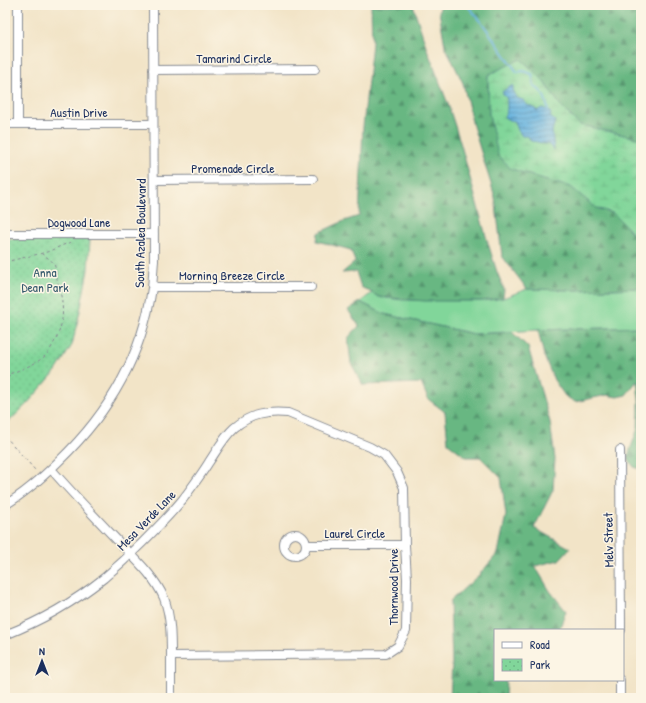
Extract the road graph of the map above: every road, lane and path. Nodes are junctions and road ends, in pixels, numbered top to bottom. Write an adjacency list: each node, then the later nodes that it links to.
1 (18, 5): 6 (street)
2 (153, 5): 4 (street, South Azalea Boulevard)
3 (315, 69): 4 (street, Tamarind Circle)
4 (153, 70): 7 (street, South Azalea Boulevard)
5 (5, 124): 6 (street, Austin Drive)
6 (18, 124): 7 (street, Austin Drive)
7 (153, 124): 9 (street, South Azalea Boulevard)
8 (313, 179): 9 (street, Promenade Circle)
9 (154, 180): 11 (street, South Azalea Boulevard)
10 (5, 234): 11 (street, Dogwood Lane)
11 (154, 234): 15 (street, South Azalea Boulevard)
12 (73, 242): 13 (path)
13 (42, 254): 14 (path); 17 (path)
14 (5, 262)
15 (152, 287): 16 (street, Morning Breeze Circle); 23 (street, South Azalea Boulevard)
16 (311, 287)
17 (11, 373): 18 (path); 19 (path)
18 (5, 376)
19 (5, 383)
20 (288, 413): 27 (street, Thornwood Drive); 28 (street, Mesa Verde Lane)
21 (5, 436): 24 (path)
22 (620, 450): 29 (street, Melv Street)
23 (51, 469): 25 (street, South Azalea Boulevard); 28 (street)
24 (35, 470)
25 (5, 505)
26 (306, 545): 27 (street, Laurel Circle)
27 (405, 545): 31 (street, Thornwood Drive)
28 (130, 554): 30 (street, Mesa Verde Lane); 31 (street)
29 (620, 629)
30 (5, 635)
31 (171, 656): 33 (street)
32 (620, 681): 34 (street)
33 (171, 698)
34 (620, 698)

